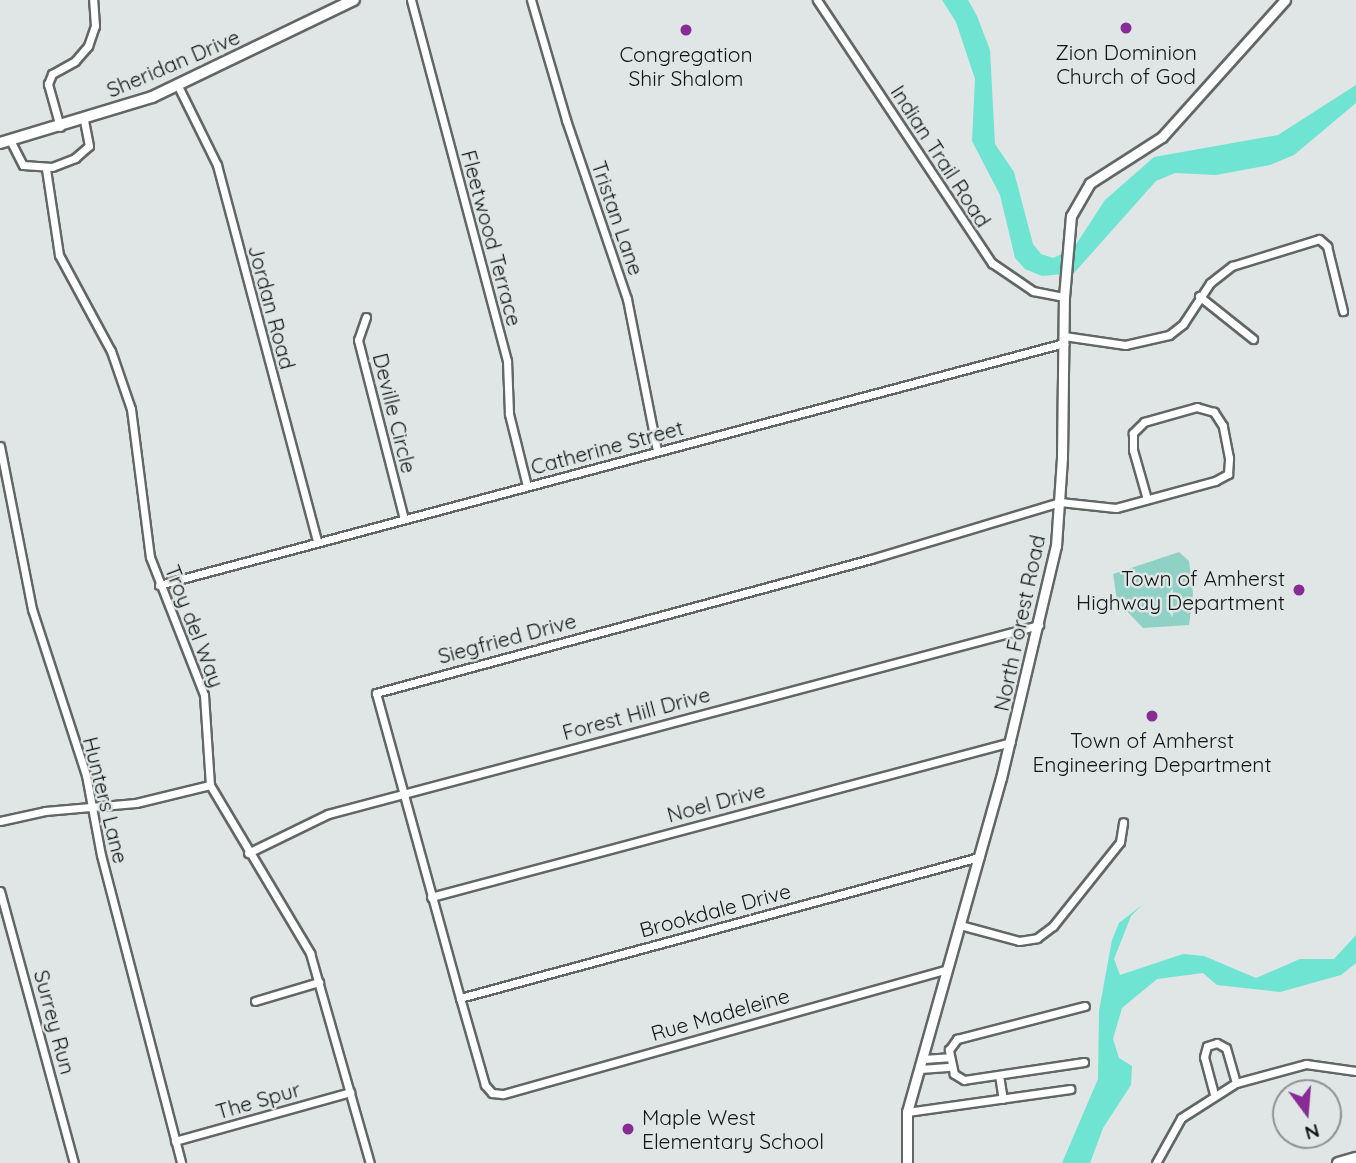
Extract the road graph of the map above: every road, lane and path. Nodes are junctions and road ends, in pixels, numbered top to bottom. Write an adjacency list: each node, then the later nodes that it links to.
1 (93, 0): 9 (street)
2 (354, 0): 7 (main road, Sheridan Drive)
3 (411, 0): 20 (street, Fleetwood Terrace)
4 (531, 0): 19 (street, Tristan Lane)
5 (817, 0): 13 (street, Indian Trail Road)
6 (1285, 0): 13 (street, North Forest Road)
7 (178, 86): 8 (main road, Sheridan Drive); 24 (street, Jordan Road)
8 (84, 120): 9 (main road, Sheridan Drive); 11 (street)
9 (60, 127): 10 (main road, Sheridan Drive)
10 (5, 142): 11 (street)
11 (46, 169): 25 (street, Troy del Way)
12 (1199, 296): 14 (street); 16 (street); 17 (street)
13 (1063, 297): 16 (street, North Forest Road)
14 (1343, 311)
15 (366, 317): 23 (street, Deville Circle)
16 (1064, 340): 19 (street, Catherine Street); 22 (street, North Forest Road)
17 (1253, 340)
18 (0, 446): 30 (street, Hunters Lane)
19 (657, 451): 20 (street, Catherine Street)
20 (527, 486): 23 (street, Catherine Street)
21 (1147, 499): 21 (street); 22 (street)
22 (1060, 502): 26 (street, North Forest Road); 29 (street, Siegfried Drive)
23 (404, 519): 24 (street, Catherine Street)
24 (317, 542): 25 (street, Catherine Street)
25 (159, 585): 28 (street, Troy del Way)
26 (1040, 624): 27 (street, North Forest Road); 29 (street, Forest Hill Drive)
27 (1011, 742): 34 (street, North Forest Road); 36 (street, Noel Drive)
28 (209, 785): 30 (street); 33 (street, Troy del Way)
29 (402, 794): 33 (street, Forest Hill Drive); 36 (street, Siegfried Drive)
30 (93, 807): 31 (street); 56 (street, Hunters Lane)
31 (0, 821)
32 (1123, 822): 37 (street)
33 (248, 853): 39 (street, Troy del Way)
34 (979, 857): 37 (street, North Forest Road); 40 (street, Brookdale Drive)
35 (0, 891): 58 (street, Surrey Run)
36 (431, 897): 40 (street, Siegfried Drive)
37 (960, 925): 38 (street, North Forest Road)
38 (948, 969): 45 (street, North Forest Road); 52 (street, Rue Madeleine)
39 (319, 982): 41 (street); 51 (street, Troy del Way)
40 (460, 998): 52 (street, Siegfried Drive)
41 (255, 1001)
42 (1085, 1006): 43 (street)
43 (949, 1057): 45 (street); 46 (street)
44 (1084, 1062): 48 (street)
45 (921, 1064): 46 (street); 55 (street, North Forest Road)
46 (951, 1067): 48 (street)
47 (1356, 1071): 49 (street)
48 (999, 1074): 54 (street)
49 (1236, 1083): 53 (street); 53 (street)
50 (1070, 1089): 54 (street)
51 (351, 1092): 56 (street, The Spur); 60 (street, Troy del Way)
52 (502, 1094)
53 (1214, 1094): 62 (street)
54 (1003, 1099): 55 (street)
55 (907, 1112): 61 (street, North Forest Road)
56 (176, 1142): 59 (street, Hunters Lane)
57 (1356, 1158): 63 (main road)
58 (74, 1163)
59 (181, 1163)
60 (370, 1163)
61 (907, 1163)
62 (1156, 1163)
63 (1338, 1163)

